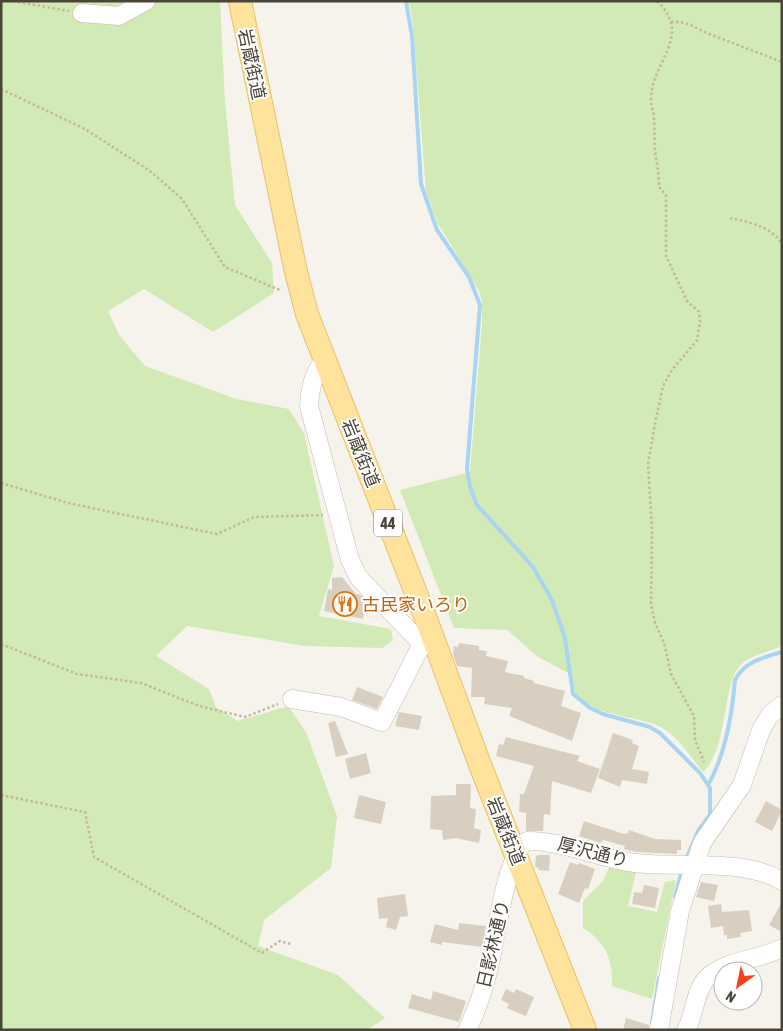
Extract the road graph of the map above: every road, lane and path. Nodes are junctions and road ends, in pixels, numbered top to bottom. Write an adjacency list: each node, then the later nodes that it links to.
1 (13, 1): 5 (path)
2 (146, 1): 5 (street)
3 (240, 1): 12 (main road, 岩蔵街道 / 44)
4 (657, 1): 6 (path)
5 (82, 13)
6 (671, 22): 7 (path); 19 (path)
7 (782, 62)
8 (1, 88): 11 (path)
9 (730, 218): 10 (path)
10 (782, 245)
11 (285, 297)
12 (324, 360): 14 (street); 15 (main road, 岩蔵街道 / 44)
13 (1, 483): 14 (path)
14 (340, 514): 15 (street)
15 (429, 643): 17 (street); 21 (main road, 岩蔵街道 / 44)
16 (1, 644): 17 (path)
17 (292, 699)
18 (782, 705): 22 (street)
19 (704, 762)
20 (1, 795): 24 (path)
21 (517, 858): 22 (street, 厚沢通り); 26 (street, 日影林通り); 27 (main road, 岩蔵街道 / 44)
22 (689, 866): 23 (street, 厚沢通り); 28 (street)
23 (782, 881)
24 (290, 944)
25 (782, 948): 29 (street)
26 (467, 1030)
27 (585, 1030)
28 (659, 1030)
29 (686, 1030)

